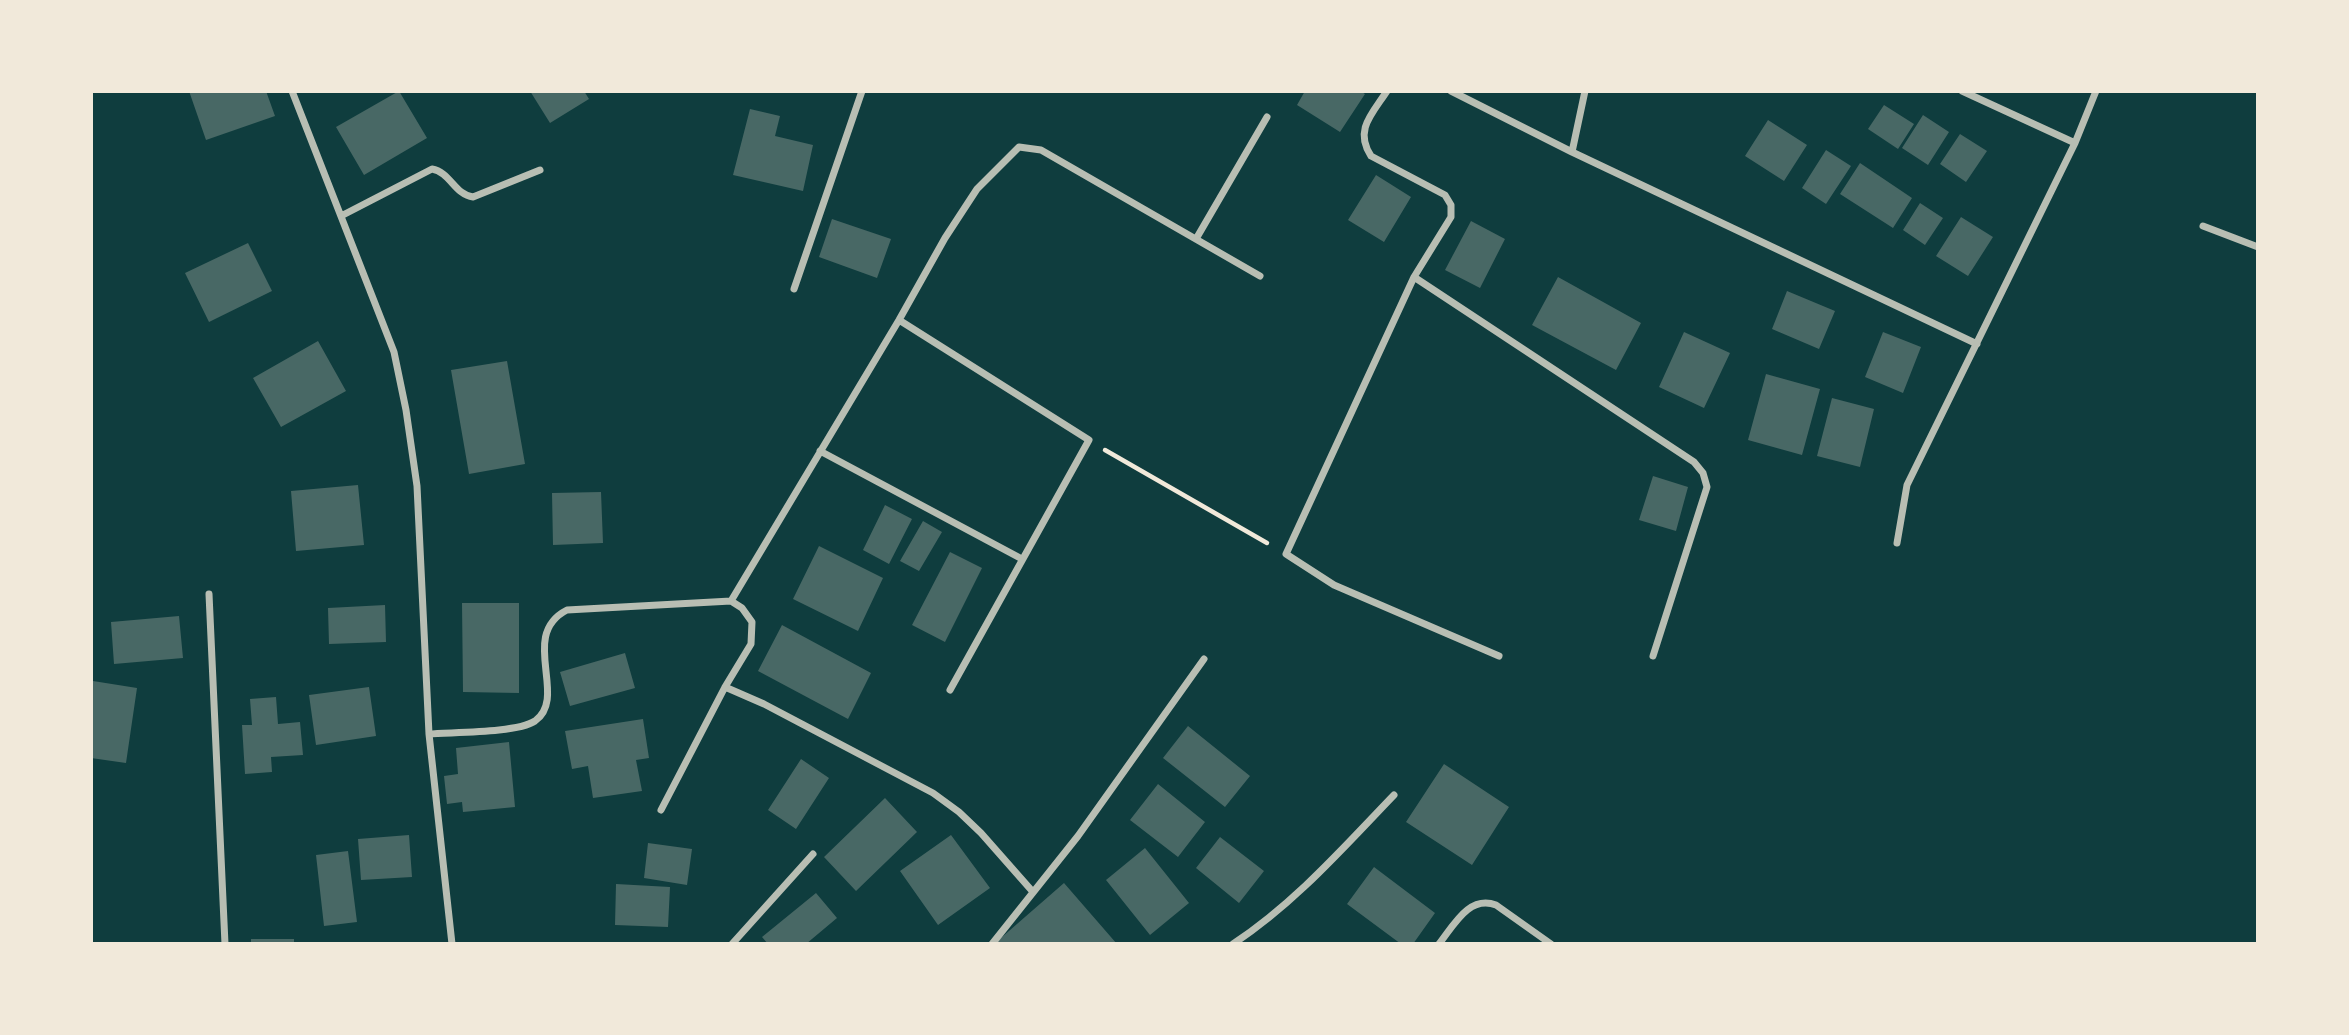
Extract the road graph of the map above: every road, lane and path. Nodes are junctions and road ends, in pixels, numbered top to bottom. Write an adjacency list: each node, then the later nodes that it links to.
1 (292, 91): 12 (street)
2 (862, 91): 18 (street)
3 (1387, 91): 17 (street)
4 (1451, 91): 10 (street)
5 (1585, 91): 10 (street)
6 (1962, 91): 9 (street)
7 (2096, 91): 9 (street)
8 (1267, 117): 14 (street)
9 (2075, 143): 20 (street)
10 (1572, 152): 20 (street)
11 (540, 170): 12 (street)
12 (341, 216): 33 (street)
13 (2203, 226): 15 (street)
14 (1196, 239): 16 (street); 19 (street)
15 (2258, 247)
16 (1260, 276)
17 (1414, 277): 24 (street); 29 (street)
18 (794, 289)
19 (899, 320): 21 (street); 22 (street)
20 (1977, 344): 23 (street)
21 (1089, 440): 24 (path); 25 (street)
22 (820, 451): 25 (street); 27 (street)
23 (1897, 543)
24 (1286, 554): 28 (street)
25 (1022, 559): 32 (street)
26 (209, 594): 38 (street)
27 (731, 601): 31 (street); 33 (street)
28 (1499, 656)
29 (1653, 656)
30 (1204, 659): 37 (street)
31 (725, 687): 35 (street); 37 (street)
32 (950, 690)
33 (429, 734): 39 (street)
34 (1394, 795): 42 (street)
35 (661, 810)
36 (813, 854): 40 (street)
37 (1033, 892): 41 (street)
38 (226, 944)
39 (452, 944)
40 (732, 944)
41 (992, 944)
42 (1233, 944)
43 (1439, 944): 44 (street)
44 (1551, 944)

